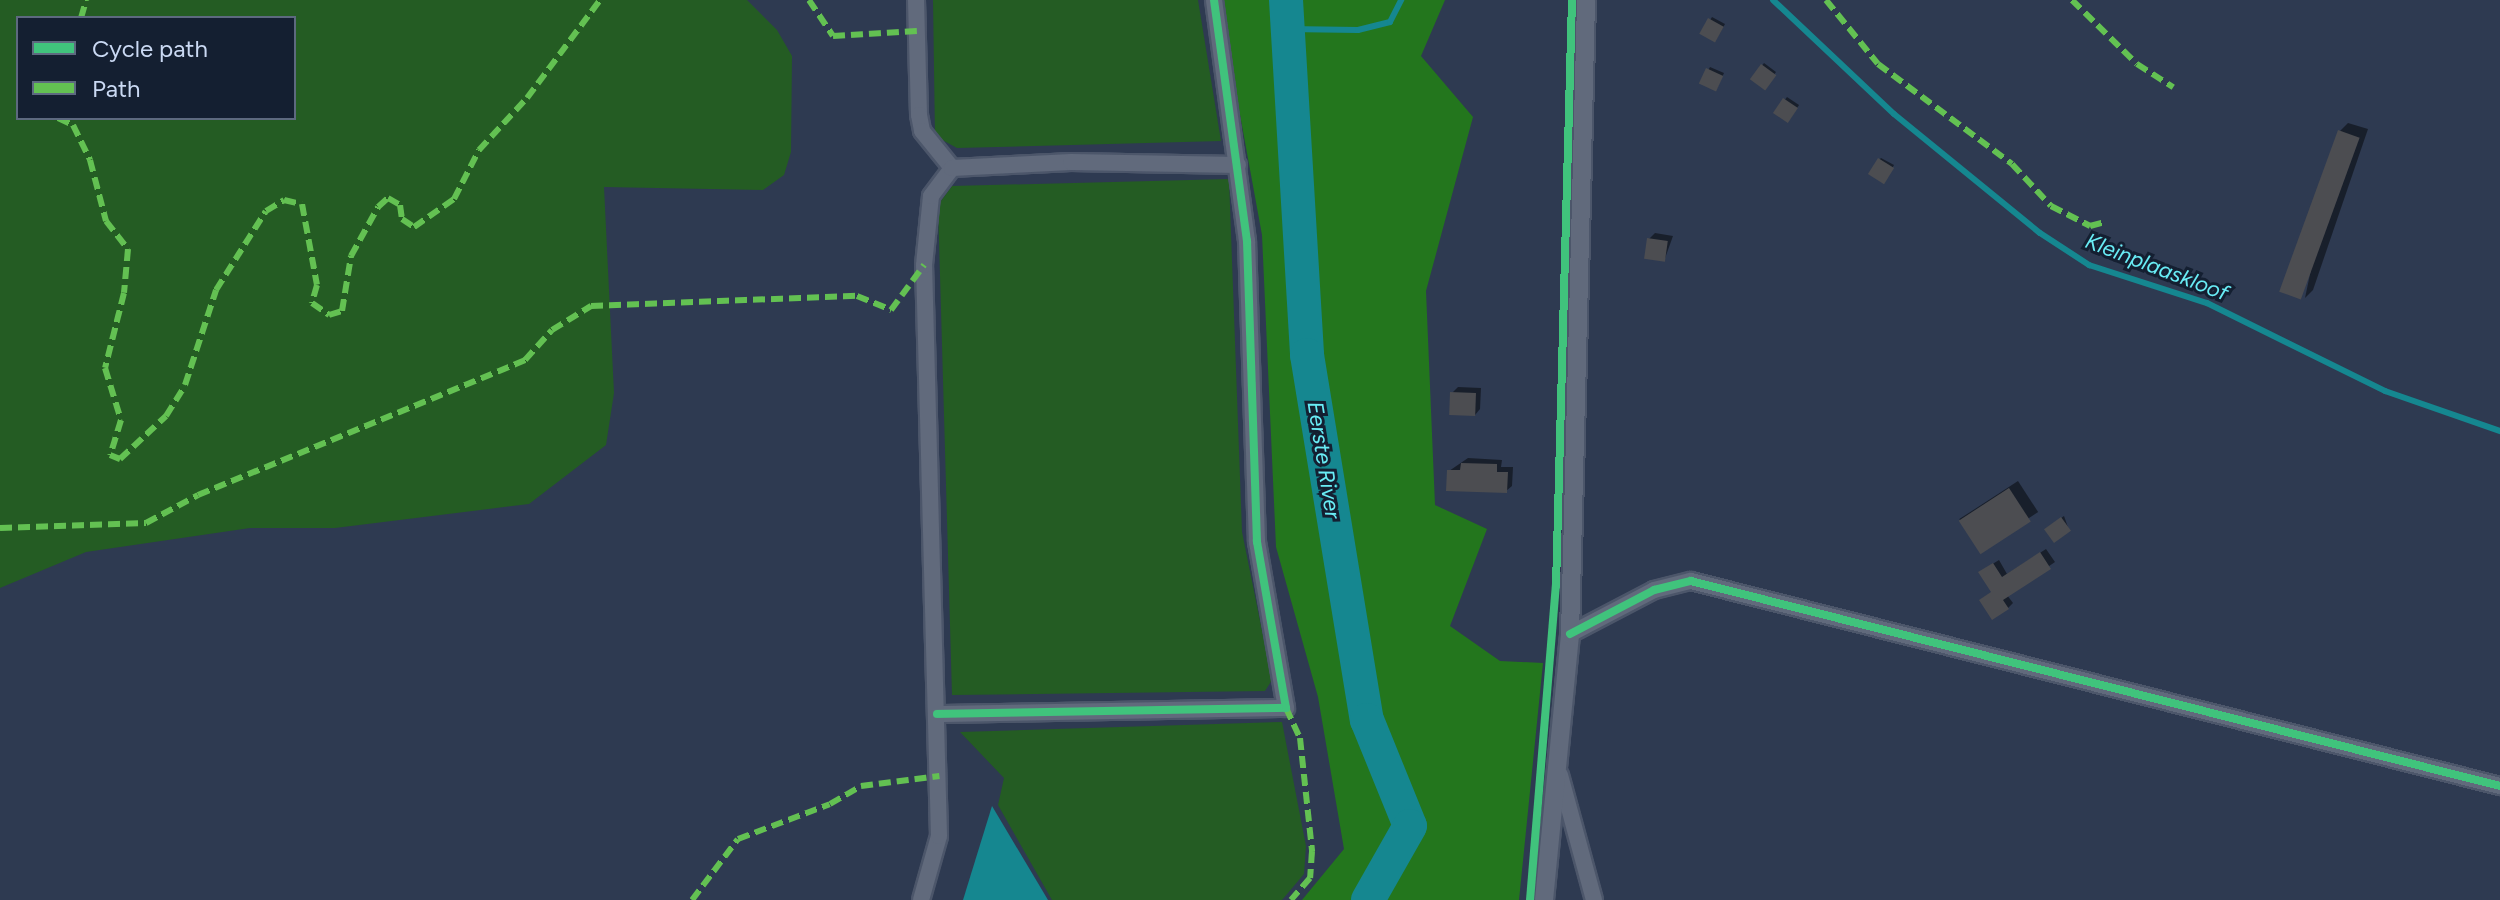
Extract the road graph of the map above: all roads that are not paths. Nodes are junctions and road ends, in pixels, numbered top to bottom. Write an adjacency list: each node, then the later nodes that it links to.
1 (916, 0): 5 (street)
2 (1214, 0): 4 (street)
3 (1586, 0): 6 (street)
4 (1238, 165): 5 (street); 7 (street)
5 (952, 168): 7 (street)
6 (1570, 634): 8 (street); 9 (street)
7 (937, 714): 10 (street)
8 (1560, 775): 11 (street); 12 (street)
9 (2500, 786)
10 (921, 900)
11 (1544, 900)
12 (1594, 900)

